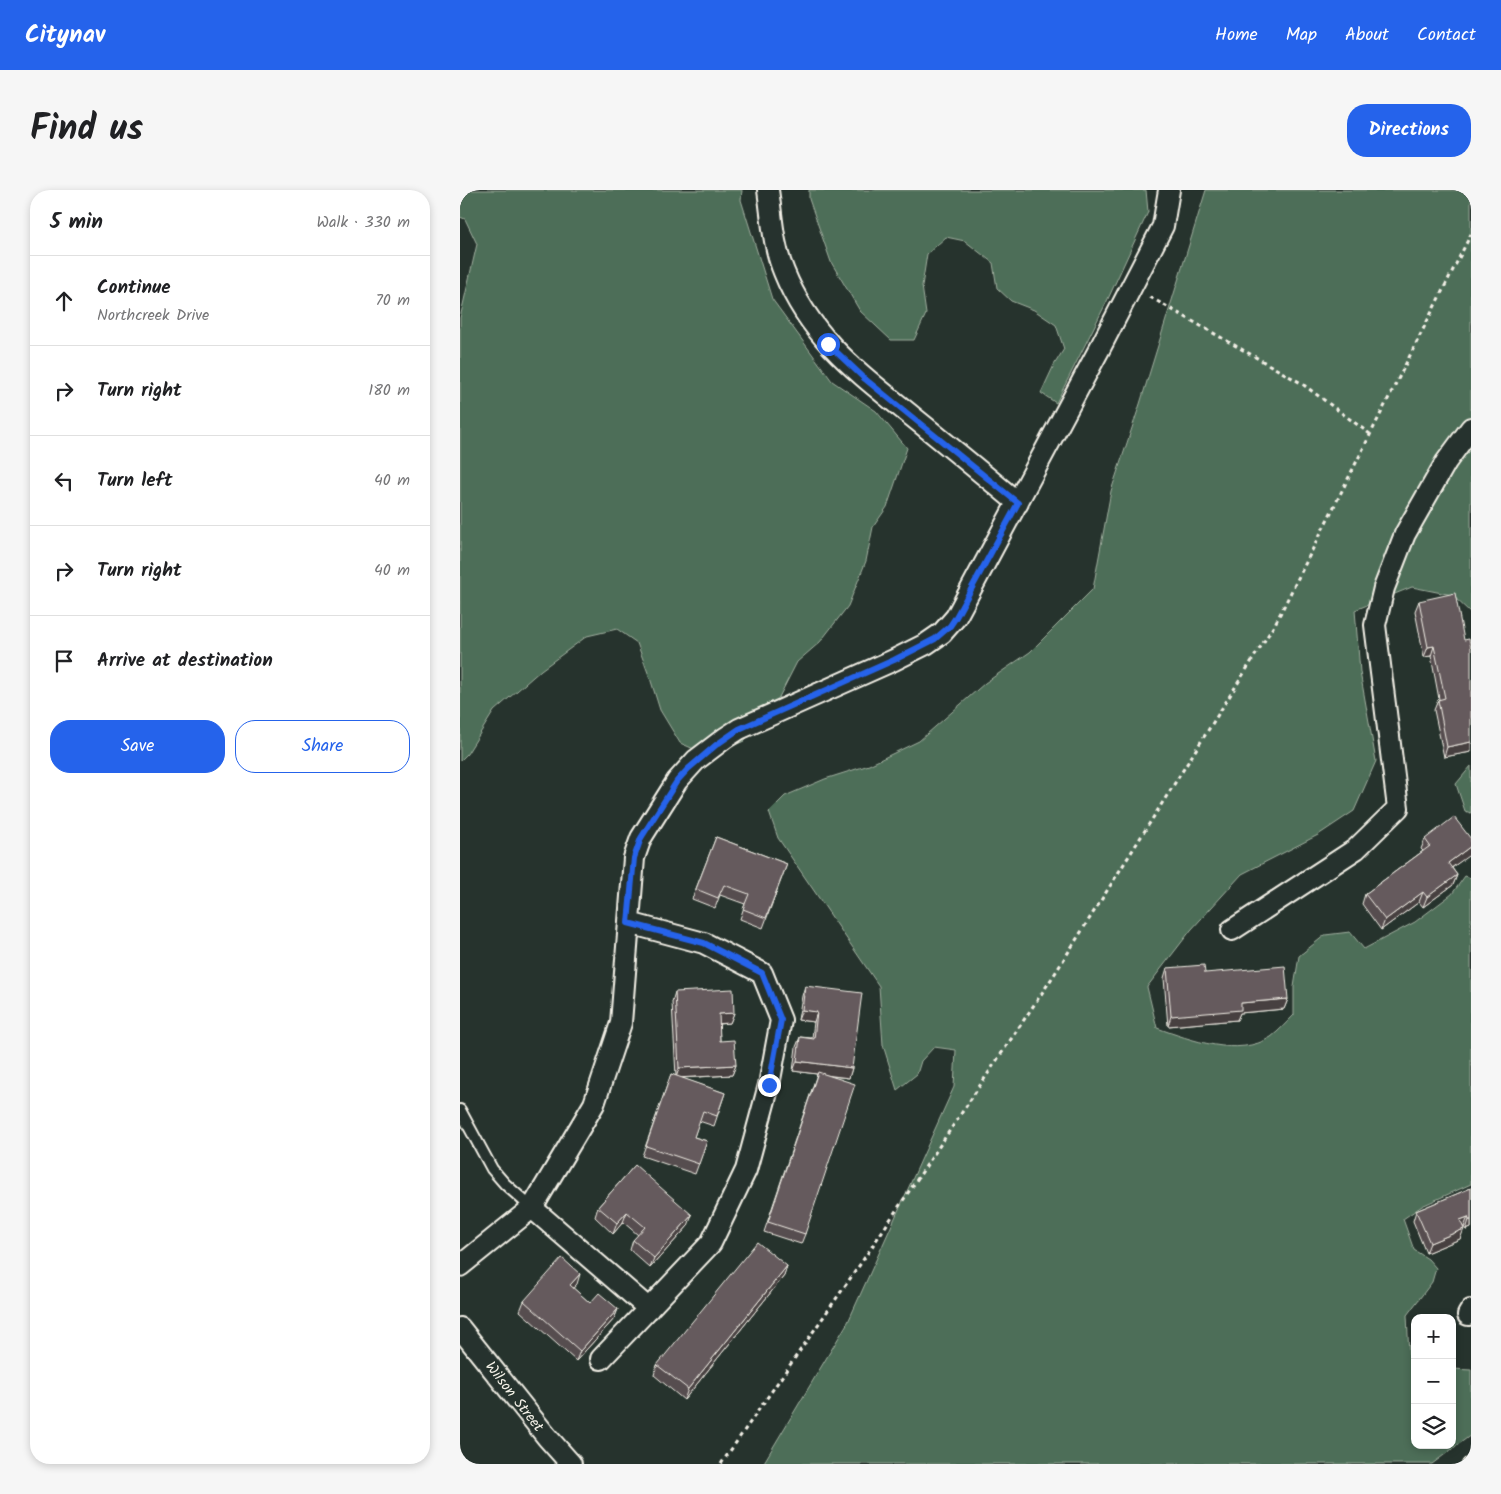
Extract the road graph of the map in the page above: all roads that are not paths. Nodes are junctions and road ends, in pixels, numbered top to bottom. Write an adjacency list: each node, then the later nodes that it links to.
1 (768, 190): 4 (street)
2 (1169, 190): 4 (street)
3 (1471, 428): 6 (street)
4 (1018, 503): 5 (street)
5 (628, 923): 8 (street); 10 (street)
6 (1232, 930)
7 (460, 1110): 8 (lane)
8 (532, 1208): 9 (street); 10 (street)
9 (460, 1266)
10 (649, 1309): 12 (street)
11 (460, 1328): 13 (street, Wilson Street)
12 (601, 1359)
13 (571, 1464)

